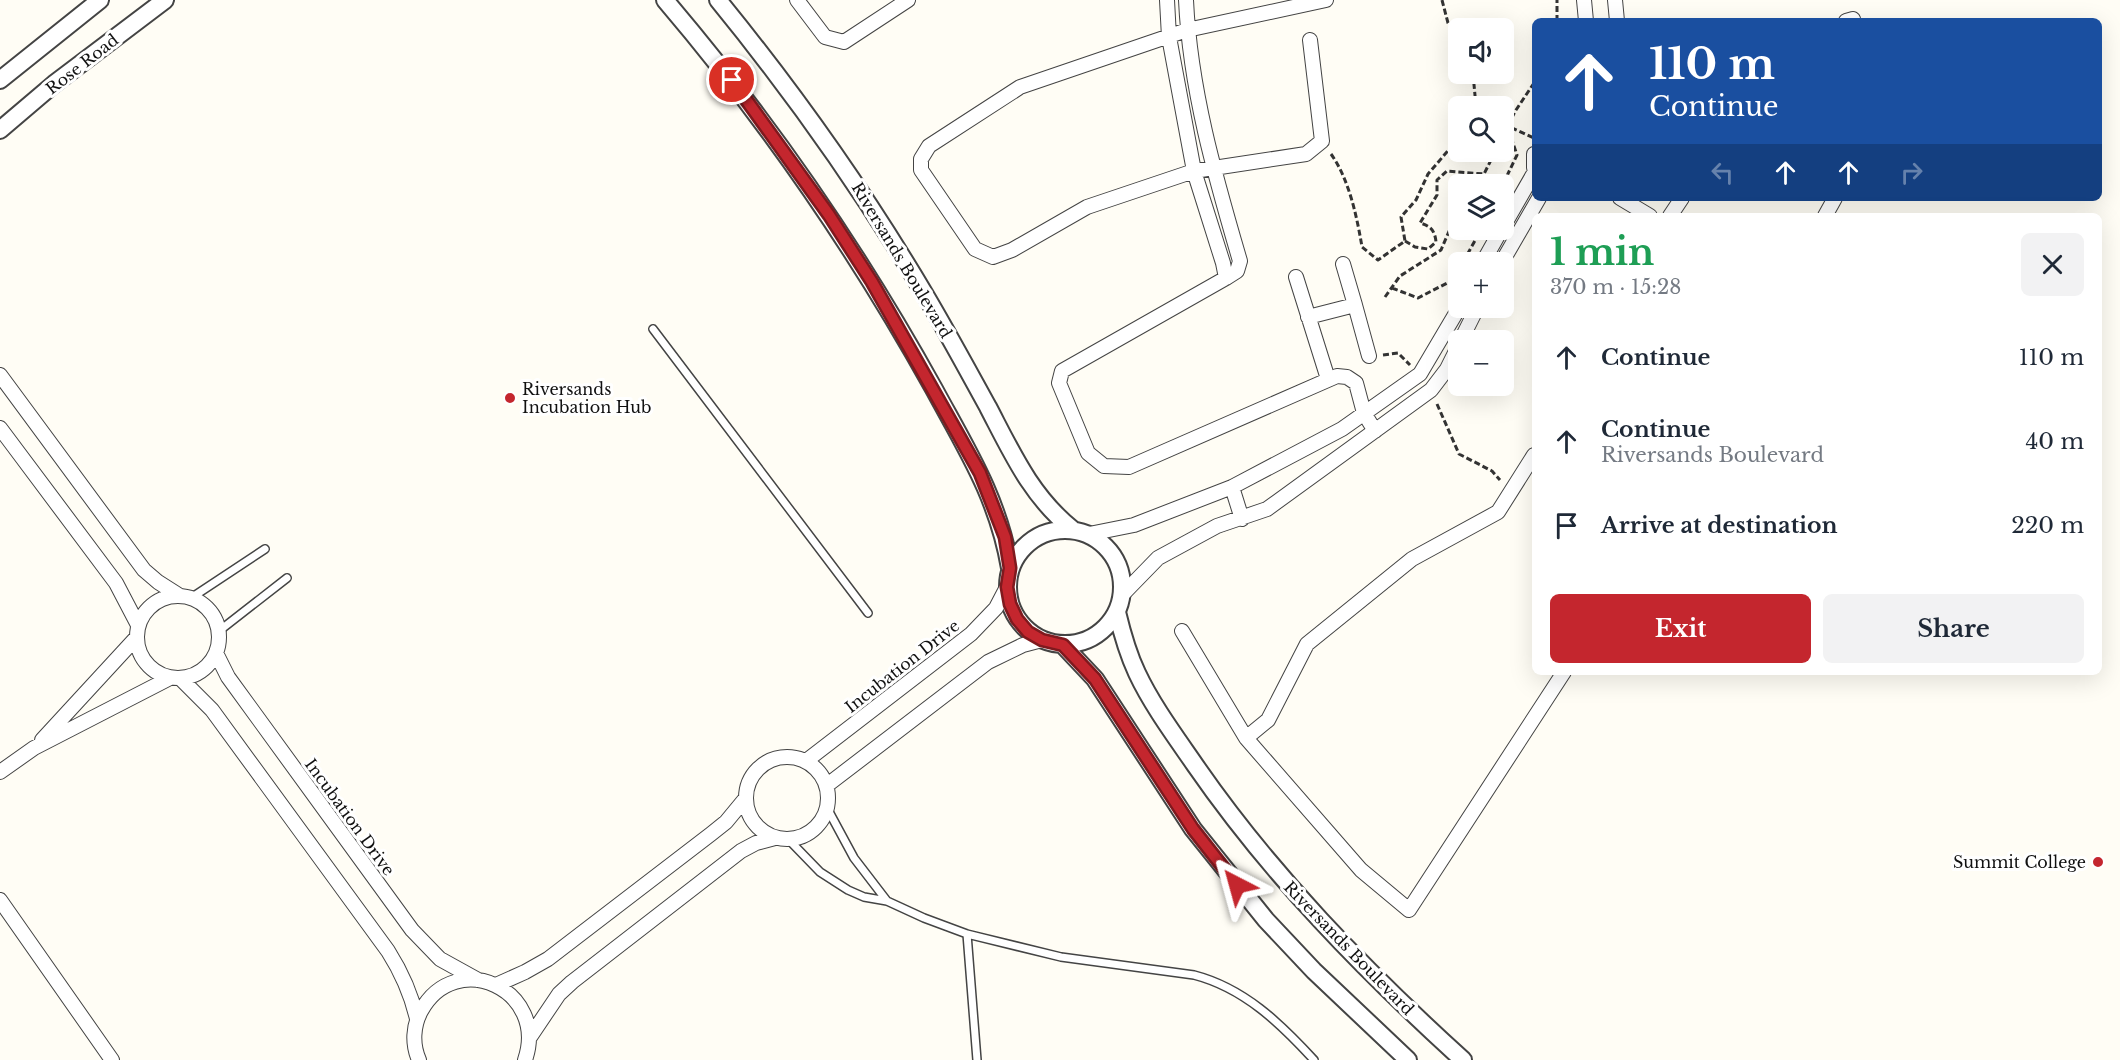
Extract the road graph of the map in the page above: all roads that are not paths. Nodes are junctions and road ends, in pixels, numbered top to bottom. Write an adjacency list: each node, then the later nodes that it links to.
1 (100, 0): 17 (street)
2 (165, 0): 18 (street, Rose Road)
3 (665, 0): 47 (street)
4 (718, 0): 44 (street, Riversands Boulevard)
5 (797, 0): 6 (street)
6 (909, 0)
7 (1167, 0): 15 (street)
8 (1186, 0): 14 (street)
9 (1326, 0): 14 (street)
10 (1584, 0): 12 (street)
11 (1615, 0): 13 (street)
12 (1586, 18)
13 (1617, 18)
14 (1187, 30): 15 (street); 19 (street)
15 (1169, 37): 20 (street); 20 (street)
16 (1310, 40): 19 (street)
17 (0, 80)
18 (0, 130)
19 (1213, 170): 20 (street); 29 (street)
20 (1194, 171): 29 (street)
21 (1532, 176): 24 (street)
22 (1537, 201): 26 (street)
23 (1625, 201): 25 (street)
24 (1514, 207)
25 (1645, 213)
26 (1508, 252)
27 (1343, 264): 30 (street)
28 (1296, 277): 31 (street)
29 (1226, 278): 37 (street)
30 (1355, 305): 31 (street); 34 (street)
31 (1308, 317): 37 (street)
32 (1453, 318): 38 (street)
33 (653, 329): 53 (lane)
34 (1369, 356)
35 (1448, 367): 40 (street)
36 (0, 375): 51 (street)
37 (1328, 379): 38 (street)
38 (1364, 413): 40 (street); 42 (street)
39 (0, 428): 56 (street)
40 (1375, 431): 43 (street)
41 (1532, 458): 62 (street)
42 (1232, 487): 43 (street); 45 (street)
43 (1242, 519): 50 (street)
44 (1072, 529): 45 (street); 47 (street)
45 (1089, 534): 50 (street)
46 (265, 549): 51 (lane)
47 (1010, 568): 49 (street)
48 (287, 578): 54 (lane)
49 (1007, 587): 57 (street); 64 (street, Incubation Drive)
50 (1122, 595): 52 (street)
51 (185, 597): 54 (street); 56 (street)
52 (1117, 612): 58 (street); 83 (street, Riversands Boulevard)
53 (868, 613)
54 (219, 631): 59 (street)
55 (1182, 631): 62 (street)
56 (137, 632): 61 (street); 63 (street)
57 (1042, 640): 58 (street); 66 (street)
58 (1063, 645): 82 (street)
59 (216, 653): 61 (street); 73 (street, Incubation Drive)
60 (1562, 675): 62 (street)
61 (176, 678): 63 (street); 75 (street)
62 (1246, 738)
63 (34, 748): 65 (street)
64 (806, 761): 66 (street); 67 (street)
65 (0, 772)
66 (826, 786): 68 (street)
67 (745, 799): 69 (street); 74 (street)
68 (827, 808): 69 (street); 71 (lane)
69 (782, 838): 71 (lane); 76 (street)
70 (0, 900): 78 (street)
71 (887, 901): 72 (lane)
72 (968, 934): 80 (lane); 81 (lane)
73 (478, 980): 74 (street); 75 (street)
74 (496, 985): 76 (street)
75 (417, 1019): 77 (street)
76 (530, 1037): 79 (street)
77 (417, 1059)
78 (112, 1060)
79 (525, 1060)
80 (978, 1060)
81 (1314, 1060)
82 (1408, 1060)
83 (1463, 1060)

